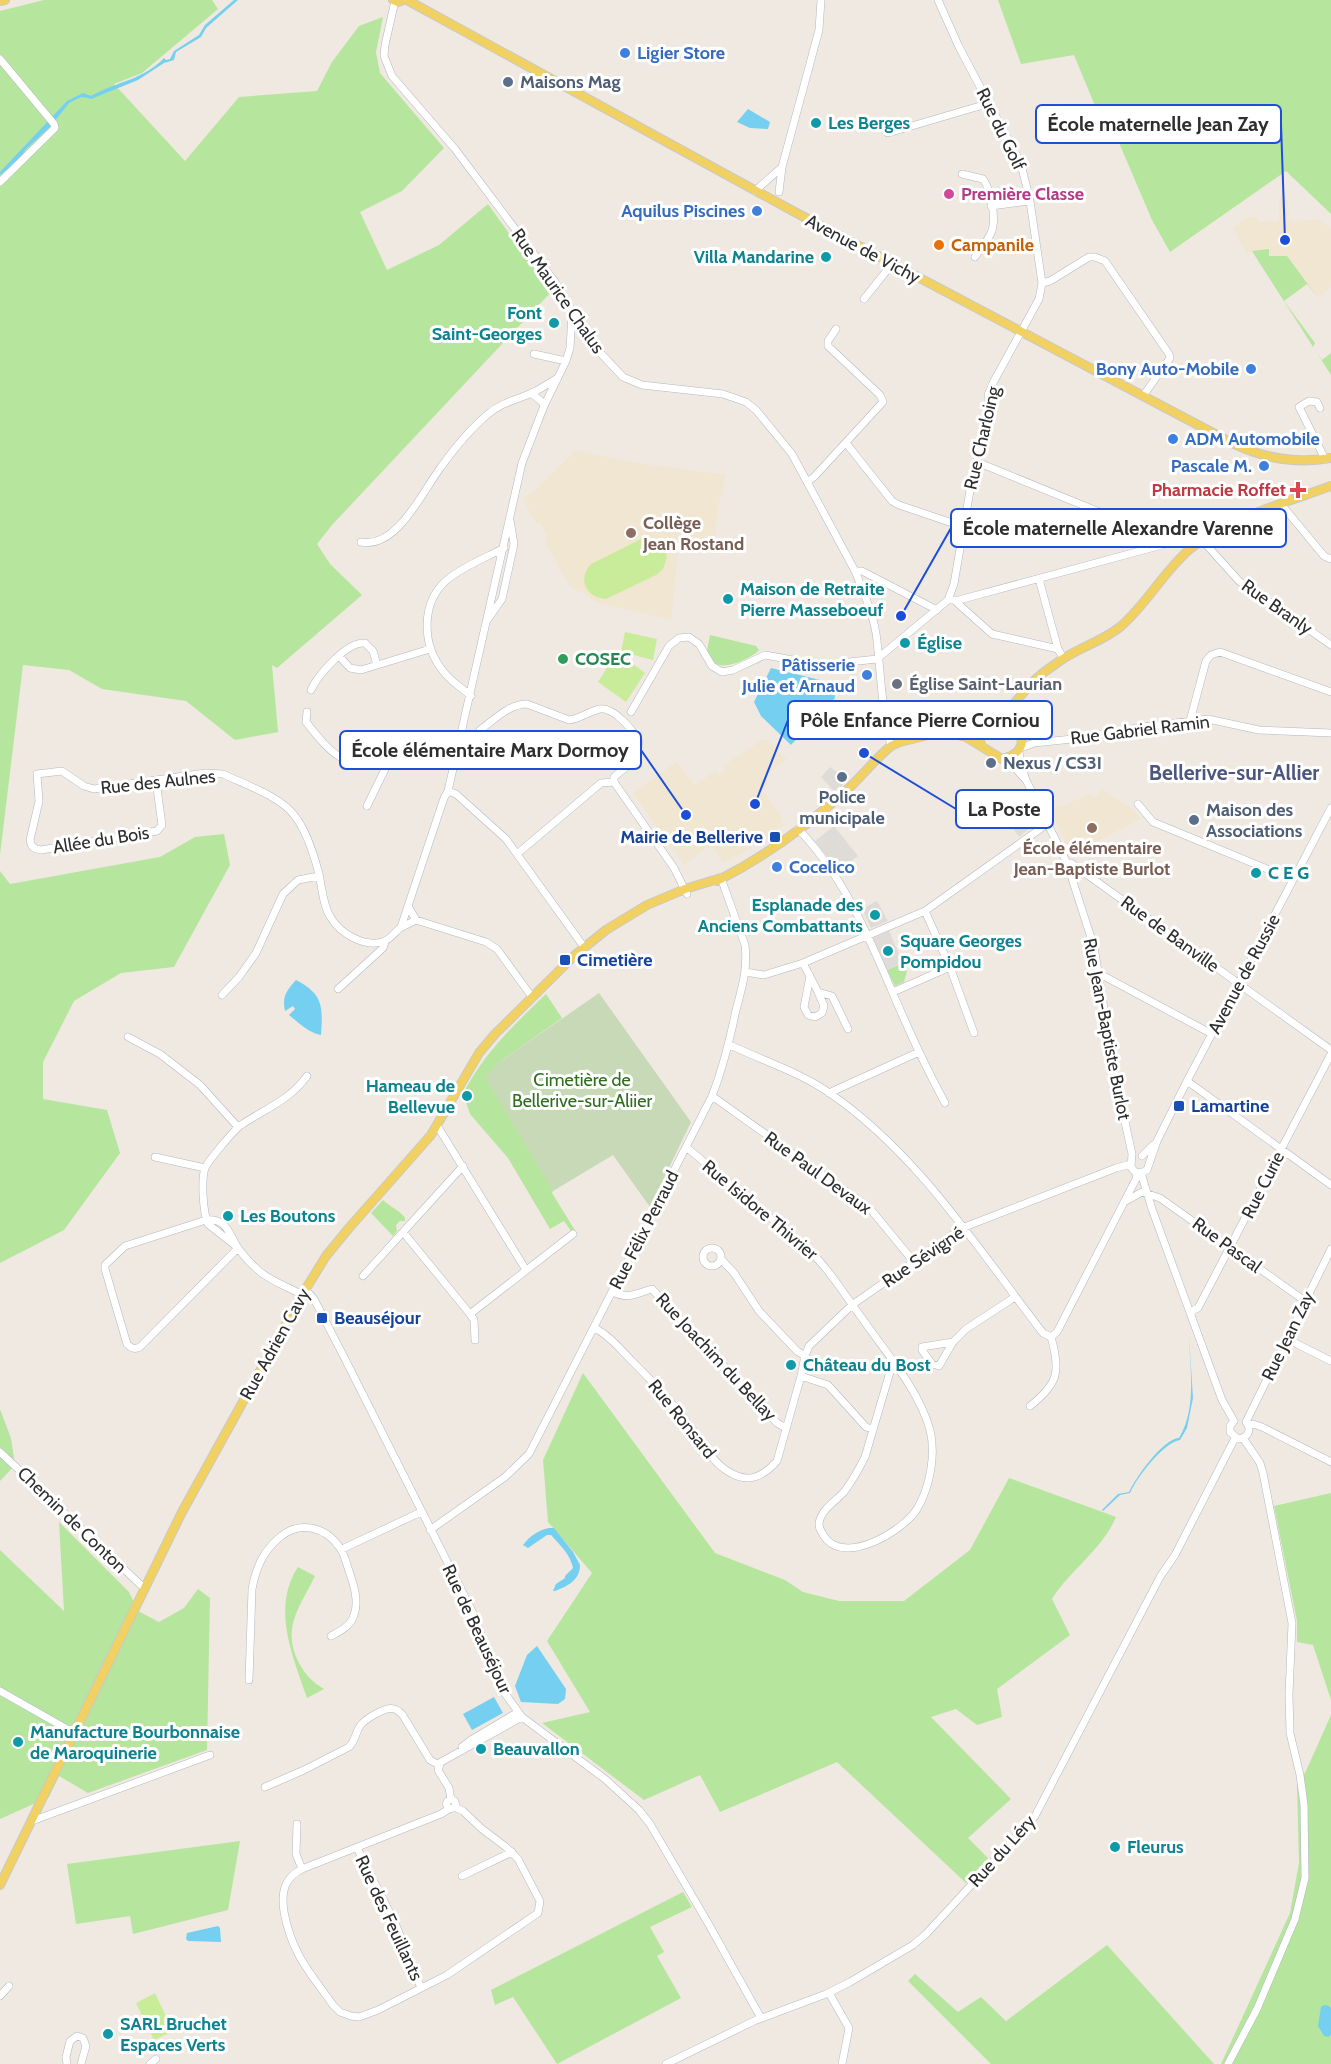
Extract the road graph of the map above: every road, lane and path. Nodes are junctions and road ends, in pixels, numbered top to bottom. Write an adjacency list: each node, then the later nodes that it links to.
1 (5, 0): 5 (main road)
2 (400, 0): 12 (main road, Avenue de Vichy); 20 (street, Rue Maurice Chalus)
3 (821, 0): 9 (street)
4 (938, 0): 7 (street, Rue du Golf)
5 (0, 2)
6 (0, 59): 11 (street)
7 (990, 103): 8 (street); 14 (street, Rue du Golf)
8 (888, 133)
9 (782, 167): 12 (street); 13 (street)
10 (962, 174): 15 (street)
11 (0, 182)
12 (755, 191): 17 (main road, Avenue de Vichy)
13 (779, 192)
14 (1030, 201): 15 (street); 18 (street, Rue du Golf)
15 (991, 206): 16 (street)
16 (975, 257)
17 (892, 264): 19 (street); 23 (main road, Avenue de Vichy)
18 (1042, 282): 23 (street, Rue du Golf); 29 (street)
19 (864, 299)
20 (572, 313): 22 (street, Rue Maurice Chalus); 24 (street)
21 (836, 329): 32 (street)
22 (583, 331): 24 (street); 35 (street, Rue Maurice Chalus)
23 (1022, 332): 29 (main road, Avenue de Vichy); 34 (street, Rue Charloing)
24 (570, 348): 26 (street)
25 (534, 354): 26 (street)
26 (566, 361): 27 (street)
27 (557, 379): 28 (street); 30 (street)
28 (535, 391): 30 (street); 41 (street)
29 (1143, 396): 33 (main road, Avenue de Vichy)
30 (545, 403): 38 (street)
31 (1320, 408): 33 (street)
32 (846, 443): 35 (street); 39 (street)
33 (1328, 459)
34 (977, 462): 39 (street, Rue Charloing); 42 (street)
35 (807, 482): 45 (street, Rue Maurice Chalus)
36 (1331, 486): 37 (main road)
37 (1281, 504): 40 (main road); 44 (street)
38 (510, 520): 43 (street); 49 (street)
39 (964, 527): 47 (street, Rue Charloing)
40 (1202, 540): 42 (street); 50 (street, Rue Branly); 54 (main road)
41 (360, 542)
42 (1173, 542): 46 (street)
43 (504, 548): 49 (street); 52 (street)
44 (1331, 559)
45 (855, 571): 48 (street); 55 (street, Rue Maurice Chalus)
46 (1039, 579): 47 (street); 51 (street)
47 (952, 601): 48 (street); 51 (street)
48 (937, 610): 55 (street)
49 (486, 621): 59 (street)
50 (1331, 645)
51 (1058, 649): 54 (street)
52 (430, 650): 56 (street); 59 (street)
53 (339, 656): 56 (street); 56 (street); 57 (street)
54 (1063, 658): 62 (main road)
55 (877, 659): 61 (street); 68 (street, Rue Maurice Chalus)
56 (377, 665)
57 (310, 690)
58 (1331, 692): 64 (street)
59 (471, 696): 71 (street)
60 (307, 712): 73 (street)
61 (631, 712)
62 (996, 718): 63 (main road); 70 (main road)
63 (985, 720): 66 (main road); 69 (main road)
64 (1190, 721): 67 (street, Rue Gabriel Ramin); 70 (street, Rue Gabriel Ramin)
65 (480, 730): 77 (street)
66 (945, 732): 68 (main road); 69 (main road)
67 (1331, 733)
68 (891, 746): 83 (main road, Rue Adrien Cavy)
69 (982, 747): 72 (main road)
70 (1020, 749): 72 (main road); 75 (street, Rue Jean-Baptiste Burlot)
71 (456, 758): 73 (street); 78 (street)
72 (1002, 759): 75 (street, Rue Jean-Baptiste Burlot)
73 (388, 763): 80 (street)
74 (37, 774): 76 (street, Rue des Aulnes); 76 (street, Allée du Bois)
75 (1026, 780): 82 (street, Rue Jean-Baptiste Burlot)
76 (156, 781): 86 (street, Rue des Aulnes)
77 (614, 783): 84 (street); 89 (street)
78 (448, 791): 84 (street); 90 (street)
79 (1138, 804): 88 (street)
80 (367, 806)
81 (1331, 808): 88 (street, Avenue de Russie)
82 (1047, 824): 85 (street, Rue Jean-Baptiste Burlot); 91 (street)
83 (798, 829): 87 (main road, Rue Adrien Cavy); 94 (street)
84 (517, 854): 96 (street)
85 (1068, 863): 100 (street, Rue Jean-Baptiste Burlot); 102 (street, Rue de Banville)
86 (319, 876): 95 (street, Rue des Aulnes); 106 (street)
87 (721, 878): 89 (main road, Rue Adrien Cavy); 99 (street, Rue Félix Perraud)
88 (1294, 878): 102 (street, Avenue de Russie)
89 (686, 891): 96 (main road, Rue Adrien Cavy)
90 (408, 906): 92 (street); 93 (street)
91 (925, 911): 94 (street); 98 (street)
92 (416, 920): 93 (street); 107 (street)
93 (401, 927): 95 (street)
94 (868, 936): 97 (street); 105 (street)
95 (385, 942): 103 (street)
96 (584, 947): 107 (main road, Rue Adrien Cavy)
97 (803, 963): 99 (street); 101 (street)
98 (950, 967): 105 (street); 109 (street)
99 (745, 972): 112 (street, Rue Félix Perraud)
100 (1100, 974): 110 (street); 123 (street, Rue Jean-Baptiste Burlot)
101 (810, 976): 104 (street); 104 (street)
102 (1239, 984): 110 (street, Avenue de Russie); 114 (street, Rue de Banville)
103 (338, 989)
104 (818, 992): 108 (street)
105 (892, 992): 113 (street)
106 (222, 995)
107 (532, 997): 121 (main road, Rue Adrien Cavy)
108 (848, 1029)
109 (974, 1033)
110 (1212, 1034): 116 (street, Avenue de Russie)
111 (128, 1037): 120 (street)
112 (728, 1044): 117 (street); 118 (street, Rue Félix Perraud)
113 (919, 1052): 117 (street); 119 (street)
114 (1331, 1052): 125 (street, Rue Curie)
115 (307, 1076): 120 (street)
116 (1187, 1081): 122 (street, Avenue de Russie); 125 (street)
117 (829, 1093): 137 (street)
118 (712, 1096): 124 (street, Rue Félix Perraud); 144 (street, Rue Paul Devaux)
119 (945, 1103)
120 (238, 1127): 131 (street)
121 (438, 1127): 130 (street); 149 (main road, Rue Adrien Cavy)
122 (1156, 1141): 126 (street, Avenue de Russie); 129 (street, Avenue de Russie)
123 (1131, 1146): 126 (street, Rue Jean-Baptiste Burlot); 128 (street, Rue Jean-Baptiste Burlot)
124 (686, 1147): 150 (street, Rue Félix Perraud); 153 (street, Rue Isidore Thivrier)
125 (1281, 1149): 133 (street); 141 (street, Rue Curie)
126 (1141, 1156): 128 (street); 129 (street)
127 (155, 1157): 131 (street)
128 (1131, 1162): 132 (street); 137 (street, Rue Sévigné)
129 (1148, 1163): 132 (street)
130 (463, 1166): 138 (street); 146 (street)
131 (205, 1168): 136 (street)
132 (1139, 1173): 134 (street); 135 (street)
133 (1331, 1185)
134 (1147, 1194): 135 (street); 141 (street, Rue Pascal); 154 (street)
135 (1124, 1202): 157 (street)
136 (206, 1220): 140 (street); 140 (street)
137 (962, 1228): 144 (street, Rue Sévigné); 151 (street)
138 (403, 1232): 148 (street); 155 (street)
139 (573, 1234): 146 (street)
140 (238, 1248): 149 (street)
141 (1230, 1248): 152 (street, Rue Pascal); 154 (street, Rue Curie)
142 (1331, 1249): 145 (street, Rue Jean Zay)
143 (721, 1259): 161 (street)
144 (914, 1262): 153 (street, Rue Sévigné)
145 (1322, 1267): 147 (street); 152 (street, Rue Jean Zay)
146 (525, 1270): 155 (street)
147 (1329, 1271)
148 (363, 1276)
149 (303, 1292): 173 (street, Rue de Beauséjour); 176 (main road, Rue Adrien Cavy)
150 (613, 1292): 156 (street, Rue Félix Perraud); 168 (street, Rue Joachim du Bellay)
151 (1015, 1297): 157 (street); 160 (street)
152 (1305, 1301): 158 (street, Rue Jean Zay)
153 (852, 1305): 161 (street, Rue Sévigné); 163 (street, Rue Isidore Thivrier)
154 (1190, 1312): 166 (street)
155 (470, 1314): 159 (street)
156 (594, 1328): 168 (street, Rue Ronsard); 174 (street, Rue Félix Perraud)
157 (1051, 1337): 165 (street)
158 (1287, 1339): 162 (street); 167 (street, Rue Jean Zay)
159 (475, 1340)
160 (953, 1342): 160 (street)
161 (805, 1356): 164 (street, Rue Ronsard)
162 (1331, 1361)
163 (896, 1366): 169 (street); 169 (street, Rue Isidore Thivrier)
164 (801, 1376): 168 (street, Rue Ronsard); 169 (street)
165 (1030, 1406)
166 (1234, 1421): 167 (street); 170 (street)
167 (1247, 1424): 170 (street); 172 (street)
168 (786, 1428)
169 (873, 1429)
170 (1239, 1438): 195 (street, Rue du Léry); 204 (street)
171 (0, 1452): 176 (street, Chemin de Conton)
172 (1331, 1462)
173 (421, 1512): 174 (street, Rue de Beauséjour); 175 (street)
174 (430, 1530): 180 (street, Rue de Beauséjour)
175 (342, 1549): 177 (street); 178 (street)
176 (144, 1588): 181 (main road, Rue Adrien Cavy)
177 (331, 1636)
178 (249, 1680)
179 (0, 1691): 181 (street)
180 (520, 1714): 183 (street); 197 (street, Rue de Beauséjour)
181 (74, 1733): 186 (main road, Rue Adrien Cavy)
182 (210, 1755): 186 (street)
183 (439, 1765): 184 (street); 185 (street)
184 (265, 1786)
185 (452, 1808): 188 (street); 189 (street)
186 (32, 1821): 192 (main road, Rue Adrien Cavy)
187 (297, 1824): 190 (street)
188 (357, 1848): 190 (street); 194 (street, Rue des Feuillants)
189 (512, 1852): 191 (street); 194 (street)
190 (302, 1869): 194 (street)
191 (462, 1876)
192 (0, 1885)
193 (9, 1986): 196 (street)
194 (421, 1989)
195 (829, 1993): 197 (street, Rue du Léry); 203 (street)
196 (0, 1996)
197 (760, 2018): 202 (street, Rue du Léry)
198 (156, 2059): 201 (street)
199 (67, 2064): 200 (street)
200 (81, 2064)
201 (150, 2064)
202 (666, 2064)
203 (842, 2064)
204 (1228, 2064)

